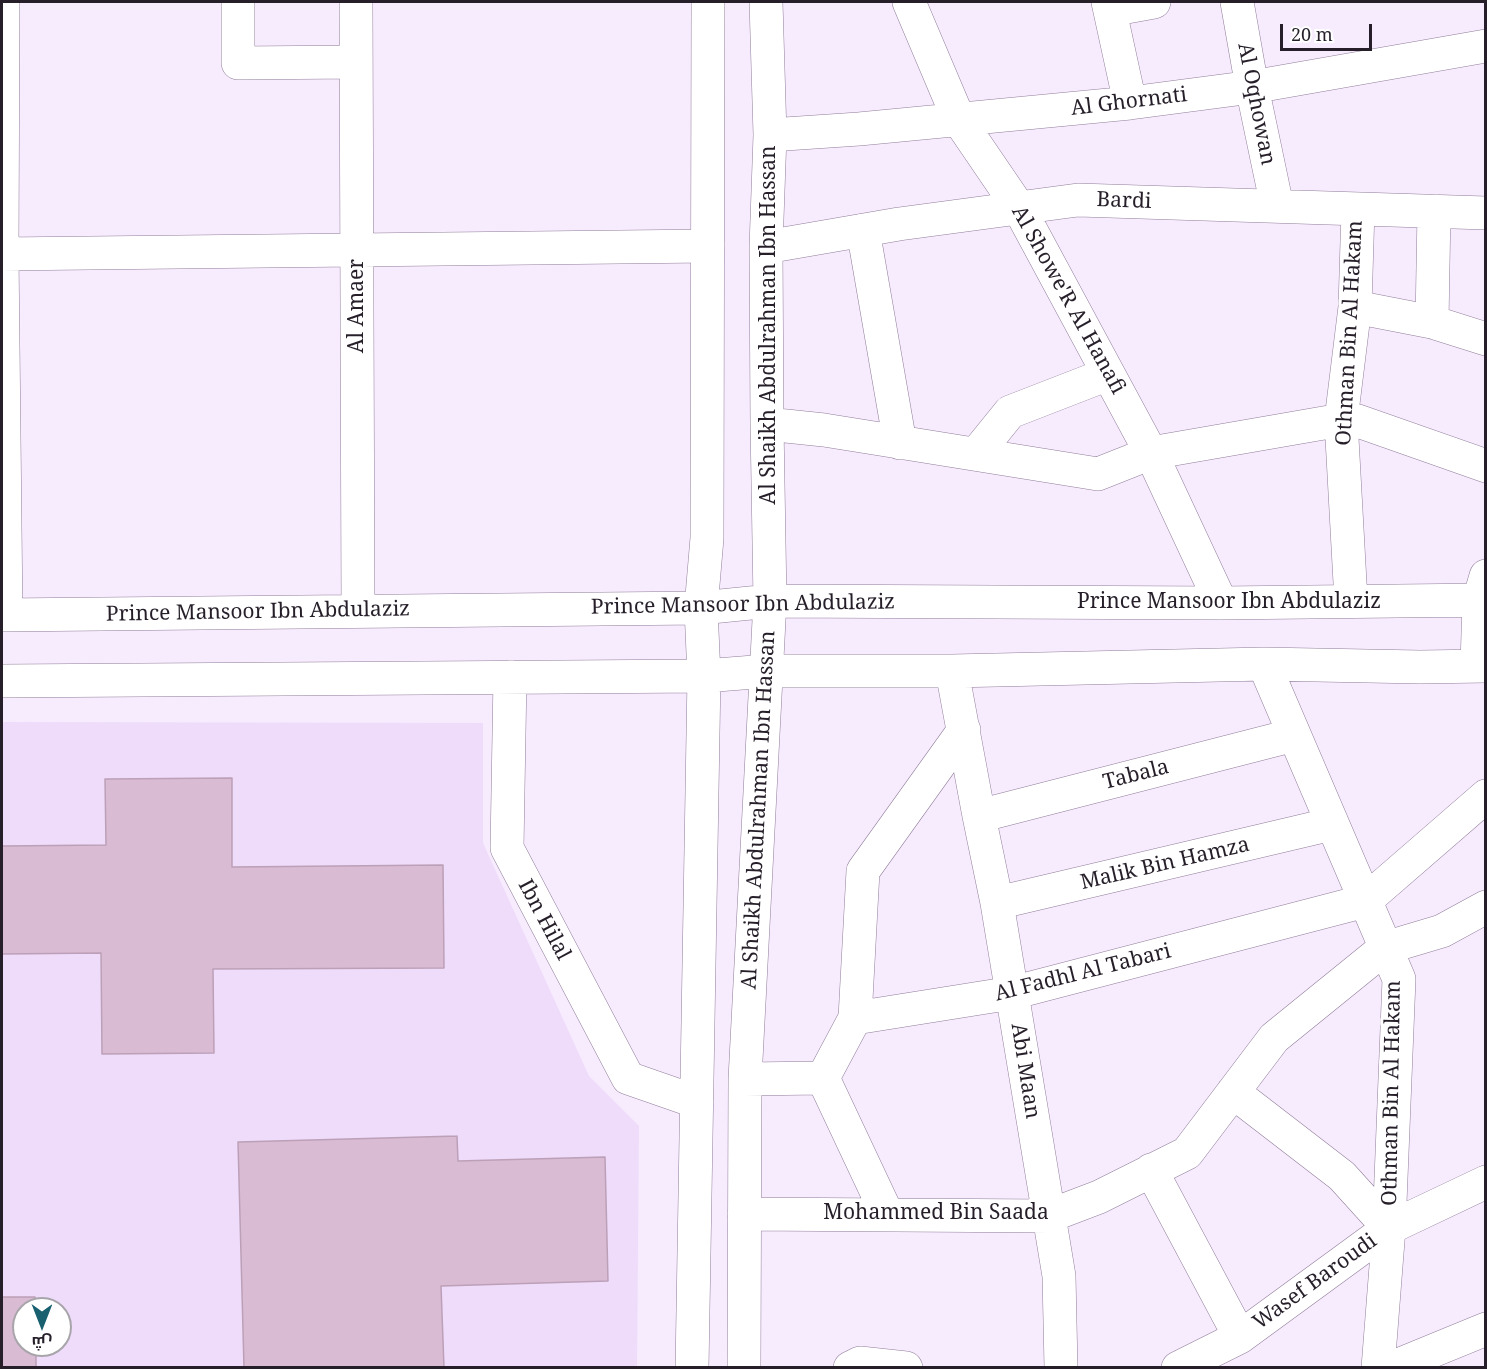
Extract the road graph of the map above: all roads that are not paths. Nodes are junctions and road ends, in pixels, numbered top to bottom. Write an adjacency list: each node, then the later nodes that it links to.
1 (3, 2): 25 (street)
2 (238, 2): 11 (street)
3 (356, 2): 11 (street, Al Amaer)
4 (708, 2): 22 (street)
5 (766, 2): 15 (street, Al Shaikh Abdulrahman Ibn Hassan)
6 (909, 2): 14 (street, Al Showe'R Al Hanafi)
7 (1154, 2): 9 (street)
8 (1237, 2): 12 (street, Al Oqhowan)
9 (1109, 6): 13 (street)
10 (1485, 46): 12 (street, Al Ghornati)
11 (357, 62): 24 (street, Al Amaer)
12 (1252, 87): 13 (street, Al Ghornati); 16 (street, Al Oqhowan)
13 (1130, 104): 14 (street, Al Ghornati)
14 (958, 120): 15 (street, Al Ghornati); 17 (street, Al Showe'R Al Hanafi)
15 (770, 135): 23 (street, Al Shaikh Abdulrahman Ibn Hassan)
16 (1277, 206): 17 (street, Bardi); 18 (street, Bardi)
17 (1019, 208): 21 (street, Bardi); 29 (street, Al Showe'R Al Hanafi)
18 (1358, 209): 19 (street, Bardi); 26 (street, Othman Bin Al Hakam)
19 (1434, 211): 20 (street, Bardi); 27 (street)
20 (1485, 213)
21 (863, 230): 23 (street, Bardi); 32 (street)
22 (708, 246): 24 (street); 40 (street)
23 (766, 247): 31 (street, Al Shaikh Abdulrahman Ibn Hassan)
24 (357, 250): 25 (street); 41 (street, Al Amaer)
25 (2, 254): 42 (street)
26 (1355, 307): 27 (street); 30 (street, Othman Bin Al Hakam)
27 (1432, 322): 28 (street)
28 (1485, 339)
29 (1108, 374): 33 (street, Al Showe'R Al Hanafi); 34 (street)
30 (1341, 420): 33 (street); 35 (street); 38 (street, Othman Bin Al Hakam)
31 (767, 424): 32 (street); 37 (street, Al Shaikh Abdulrahman Ibn Hassan)
32 (900, 443): 34 (street)
33 (1151, 453): 34 (street); 39 (street, Al Showe'R Al Hanafi)
34 (976, 454)
35 (1485, 466)
36 (1483, 592): 38 (street, Prince Mansoor Ibn Abdulaziz); 44 (street)
37 (770, 601): 39 (street, Prince Mansoor Ibn Abdulaziz); 40 (street, Prince Mansoor Ibn Abdulaziz); 45 (street, Al Shaikh Abdulrahman Ibn Hassan)
38 (1351, 601): 39 (street, Prince Mansoor Ibn Abdulaziz)
39 (1221, 603)
40 (701, 608): 41 (street, Prince Mansoor Ibn Abdulaziz); 47 (street)
41 (358, 611): 42 (street, Prince Mansoor Ibn Abdulaziz)
42 (4, 615)
43 (1264, 664): 44 (street); 46 (street); 51 (street, Othman Bin Al Hakam)
44 (1481, 666)
45 (767, 671): 46 (street); 47 (street); 62 (street, Al Shaikh Abdulrahman Ibn Hassan)
46 (952, 671): 50 (street, Abi Maan)
47 (704, 676): 48 (street); 64 (street)
48 (510, 677): 49 (street); 64 (street, Ibn Hilal)
49 (2, 681)
50 (964, 730): 53 (street, Abi Maan); 60 (street)
51 (1294, 735): 53 (street, Tabala); 54 (street, Othman Bin Al Hakam)
52 (1485, 796): 55 (street, Al Fadhl Al Tabari)
53 (979, 816): 56 (street, Abi Maan)
54 (1332, 824): 55 (street, Othman Bin Al Hakam); 56 (street, Malik Bin Hamza)
55 (1365, 901): 58 (street, Othman Bin Al Hakam); 59 (street, Al Fadhl Al Tabari)
56 (997, 903): 59 (street, Abi Maan)
57 (1485, 907): 58 (street, Mohammed Bin Saada)
58 (1385, 948): 63 (street, Mohammed Bin Saada); 70 (street, Othman Bin Al Hakam)
59 (1012, 993): 60 (street, Al Fadhl Al Tabari); 69 (street, Abi Maan)
60 (855, 1018): 61 (street)
61 (823, 1078): 62 (street); 68 (street)
62 (745, 1079): 67 (street, Al Shaikh Abdulrahman Ibn Hassan)
63 (1233, 1092): 65 (street, Mohammed Bin Saada); 70 (street)
64 (697, 1102): 73 (street)
65 (1151, 1170): 69 (street, Mohammed Bin Saada); 72 (street)
66 (1485, 1182): 70 (street, Wasef Baroudi)
67 (744, 1214): 68 (street, Mohammed Bin Saada); 74 (street, Al Shaikh Abdulrahman Ibn Hassan)
68 (887, 1214): 69 (street, Mohammed Bin Saada)
69 (1049, 1216): 77 (street, Abi Maan)
70 (1389, 1228): 72 (street, Wasef Baroudi); 79 (street, Othman Bin Al Hakam)
71 (1485, 1329): 80 (street)
72 (1240, 1337): 78 (street, Wasef Baroudi)
73 (692, 1368)
74 (744, 1368)
75 (850, 1368): 76 (street)
76 (906, 1368)
77 (1061, 1368)
78 (1178, 1368)
79 (1378, 1368)
80 (1392, 1368)

